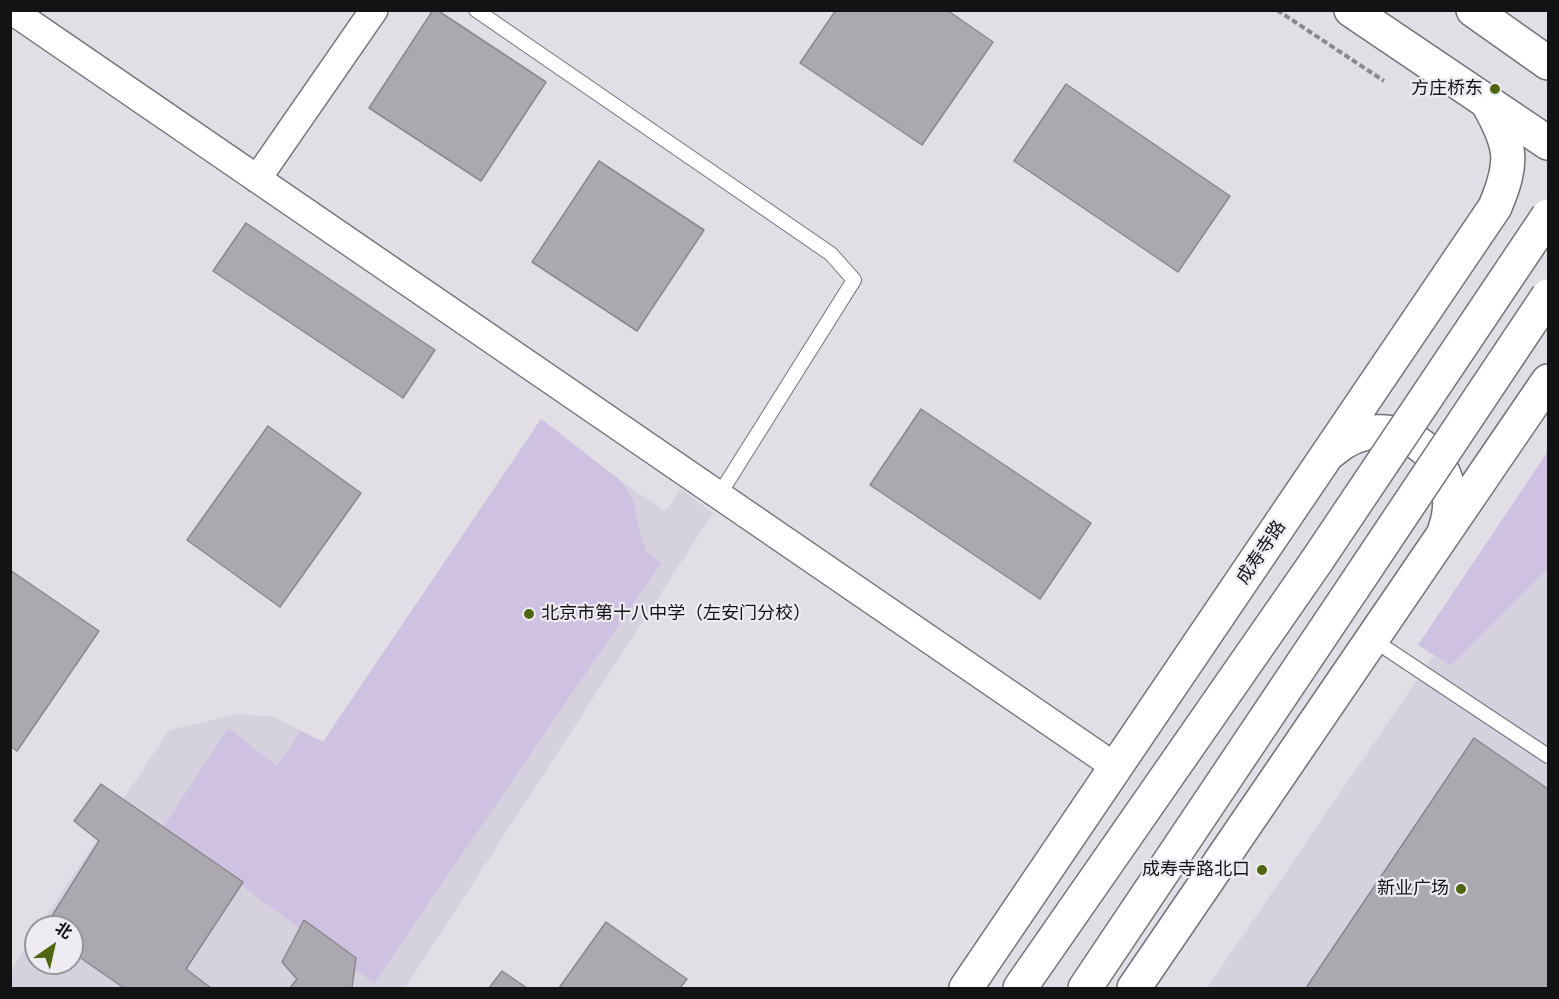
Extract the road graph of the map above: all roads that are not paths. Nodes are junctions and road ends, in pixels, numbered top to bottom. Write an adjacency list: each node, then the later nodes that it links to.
1 (11, 10): 9 (street)
2 (374, 10): 9 (street)
3 (476, 10): 14 (lane)
4 (1351, 10): 7 (main road)
5 (1473, 10): 6 (main road)
6 (1548, 63)
7 (1488, 104): 8 (main road); 13 (main road, 成寿寺路)
8 (1548, 143)
9 (257, 179): 14 (street)
10 (1548, 216): 20 (main road, bridge)
11 (1548, 296): 21 (main road, bridge)
12 (1548, 381): 15 (main road)
13 (1327, 456): 15 (main road); 18 (main road, 成寿寺路)
14 (719, 495): 18 (street)
15 (1443, 534): 16 (main road)
16 (1372, 639): 17 (lane); 22 (main road)
17 (1548, 756)
18 (1114, 766): 19 (main road, 成寿寺路)
19 (966, 988)
20 (1020, 988)
21 (1085, 988)
22 (1134, 988)

